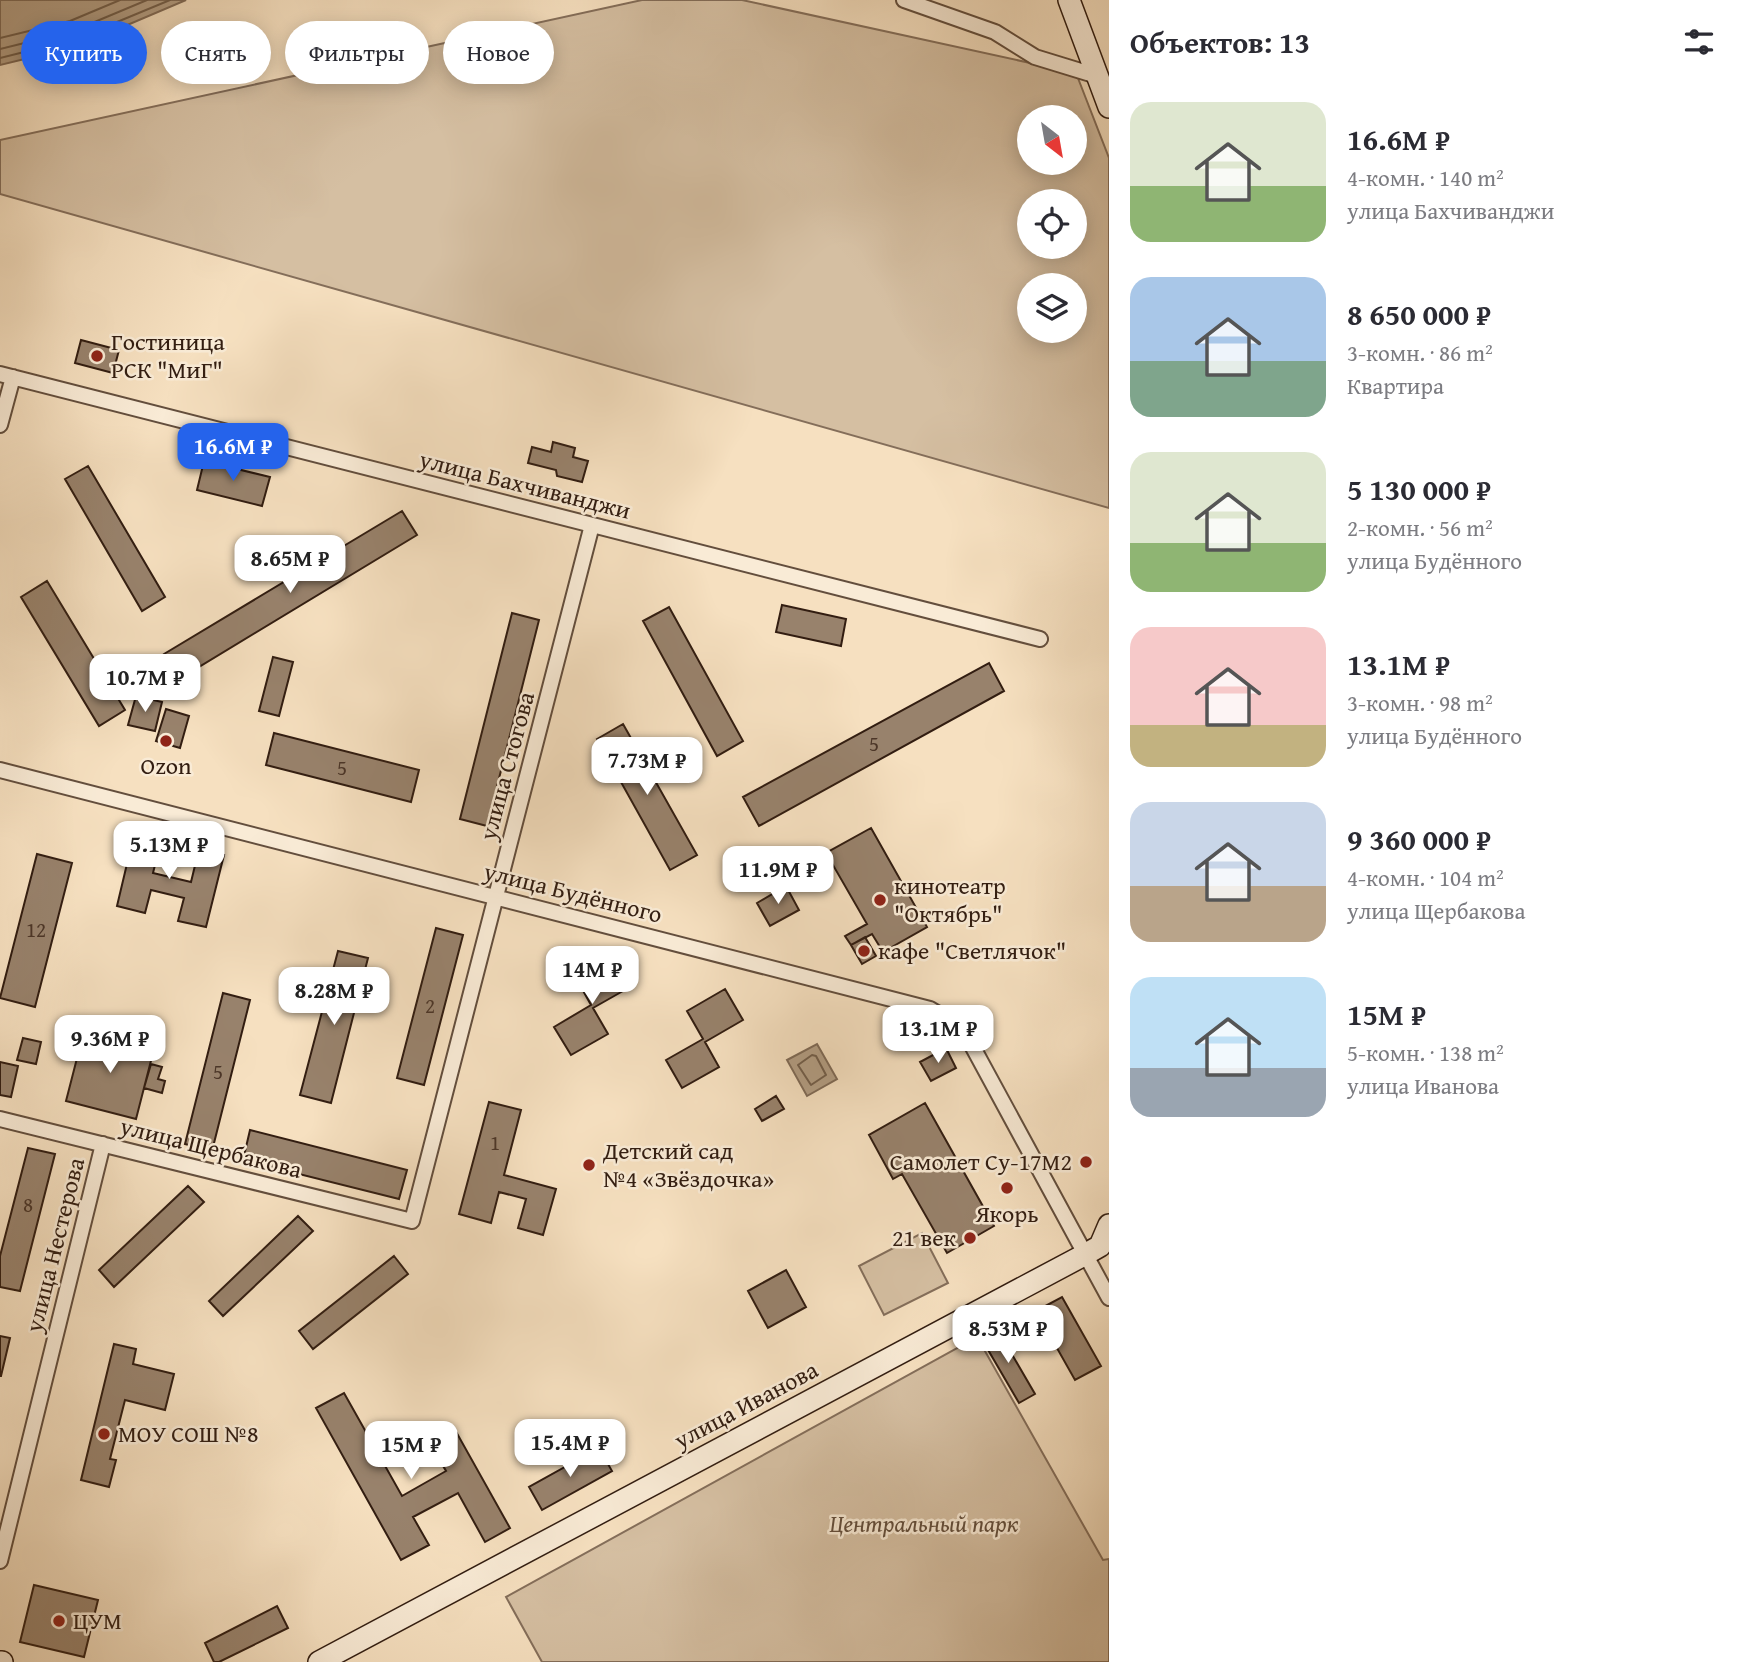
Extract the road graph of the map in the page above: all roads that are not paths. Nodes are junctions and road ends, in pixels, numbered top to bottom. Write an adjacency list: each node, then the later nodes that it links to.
1 (904, 0): 3 (street)
2 (1069, 0): 3 (street)
3 (1097, 76): 4 (street)
4 (1109, 107)
5 (7, 375): 6 (street); 7 (street, улица Бахчиванджи)
6 (0, 425)
7 (592, 525): 8 (street, улица Бахчиванджи); 10 (street, улица Стогова)
8 (1040, 639)
9 (0, 770): 10 (street, улица Будённого)
10 (496, 897): 13 (street, улица Стогова); 15 (street, улица Будённого)
11 (0, 1119): 12 (street, улица Щербакова)
12 (103, 1144): 13 (street, улица Щербакова); 17 (street, улица Нестерова)
13 (412, 1221)
14 (1109, 1225): 15 (street)
15 (1086, 1254): 16 (street, улица Будённого); 18 (street, улица Иванова)
16 (1109, 1298)
17 (0, 1561)
18 (319, 1662)

